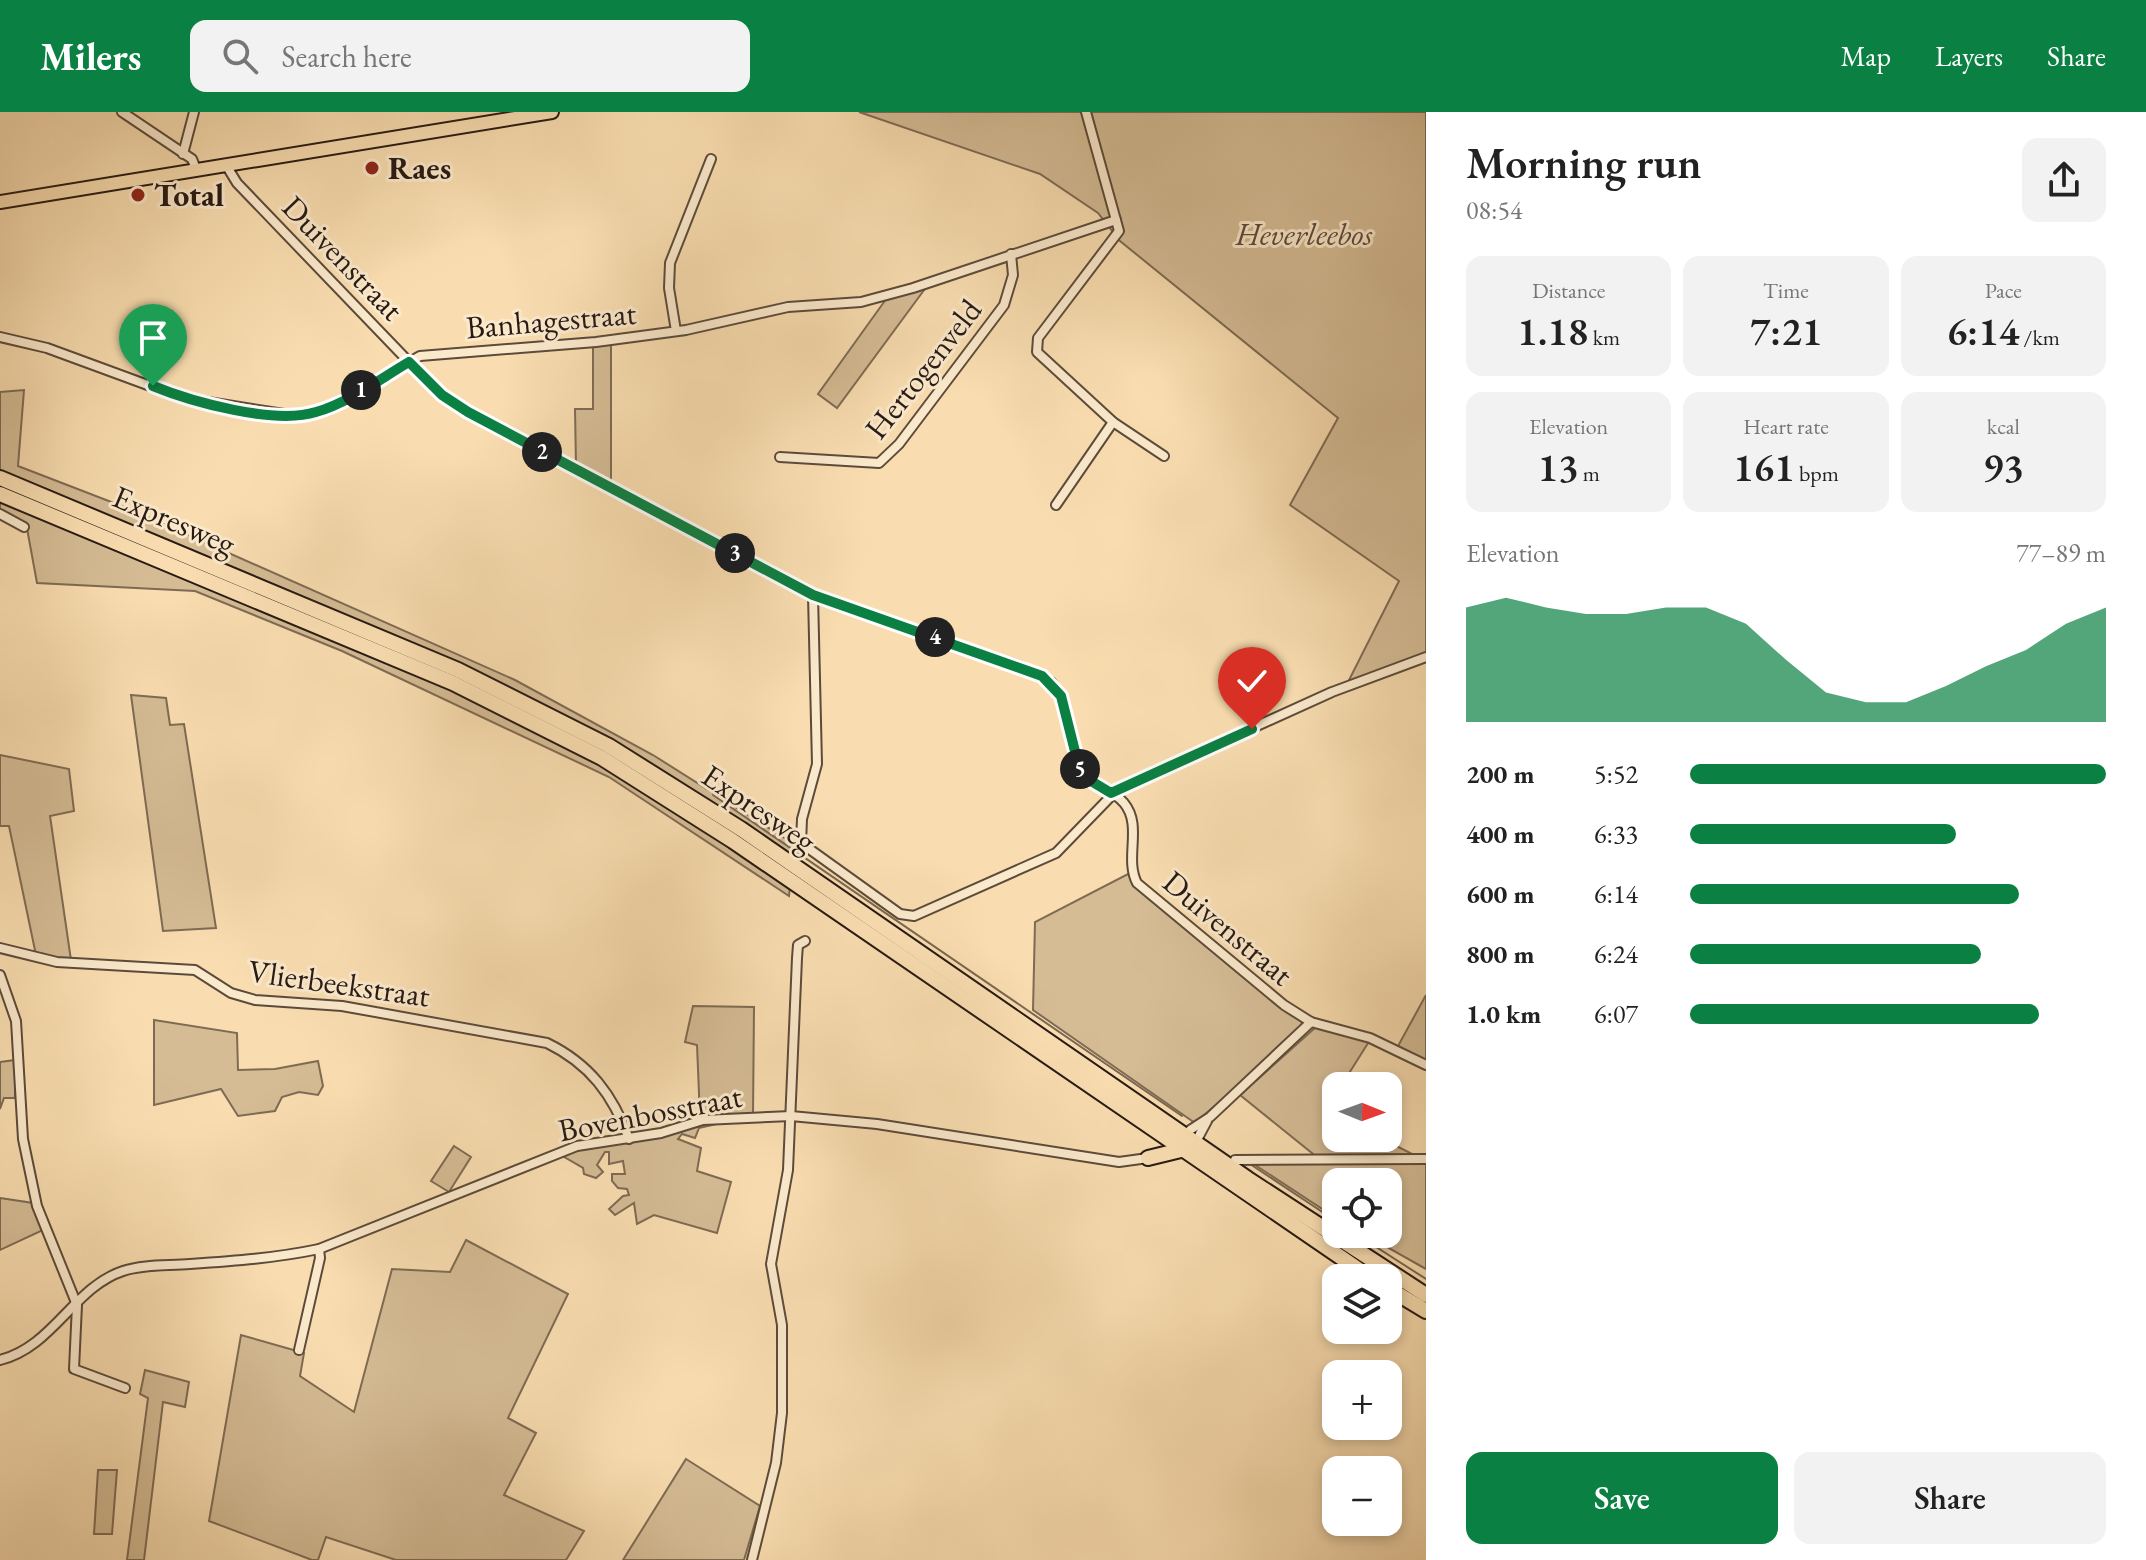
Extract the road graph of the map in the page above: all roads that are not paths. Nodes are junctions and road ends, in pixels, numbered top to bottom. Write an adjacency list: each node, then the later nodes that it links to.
1 (122, 112): 5 (street)
2 (194, 112): 5 (street)
3 (552, 112): 7 (main road)
4 (1086, 112): 10 (street)
5 (183, 154): 8 (street)
6 (711, 159): 12 (street)
7 (226, 165): 8 (main road); 14 (street, Duivenstraat)
8 (196, 169): 9 (main road)
9 (0, 202)
10 (1116, 220): 11 (street, Banhagestraat); 15 (street)
11 (1011, 254): 12 (street, Banhagestraat); 17 (street, Hertogenveld)
12 (676, 331): 14 (street, Banhagestraat)
13 (0, 337): 14 (street, Banhagestraat)
14 (409, 362): 23 (street, Duivenstraat)
15 (1113, 422): 16 (street); 20 (street)
16 (1164, 456)
17 (780, 457)
18 (0, 478): 33 (highway, Expresweg)
19 (0, 494): 32 (highway, Expresweg)
20 (1056, 505)
21 (0, 514): 22 (street)
22 (24, 527)
23 (813, 595): 25 (street, Duivenstraat); 25 (street)
24 (1426, 657): 25 (street)
25 (1111, 793): 29 (street, Duivenstraat)
26 (805, 941): 31 (street)
27 (0, 948): 34 (street, Vlierbeekstraat)
28 (0, 975): 43 (street)
29 (1311, 1022): 30 (street, Duivenstraat); 33 (street, Duivenstraat)
30 (1426, 1065)
31 (791, 1116): 34 (street, Bovenbosstraat); 36 (street, Bovenbosstraat); 48 (street)
32 (1158, 1131): 35 (highway, Expresweg); 36 (highway)
33 (1192, 1136): 41 (highway, Expresweg)
34 (629, 1139): 39 (street, Bovenbosstraat)
35 (1185, 1149): 36 (highway); 40 (highway, Expresweg)
36 (1148, 1158)
37 (1426, 1159): 38 (street)
38 (1235, 1160)
39 (319, 1249): 43 (street, Bovenbosstraat); 45 (street)
40 (1351, 1264)
41 (1426, 1295)
42 (1402, 1296): 44 (highway)
43 (77, 1305): 46 (street, Bovenbosstraat); 47 (street)
44 (1426, 1311)
45 (299, 1350)
46 (0, 1360)
47 (125, 1388)
48 (752, 1560)

